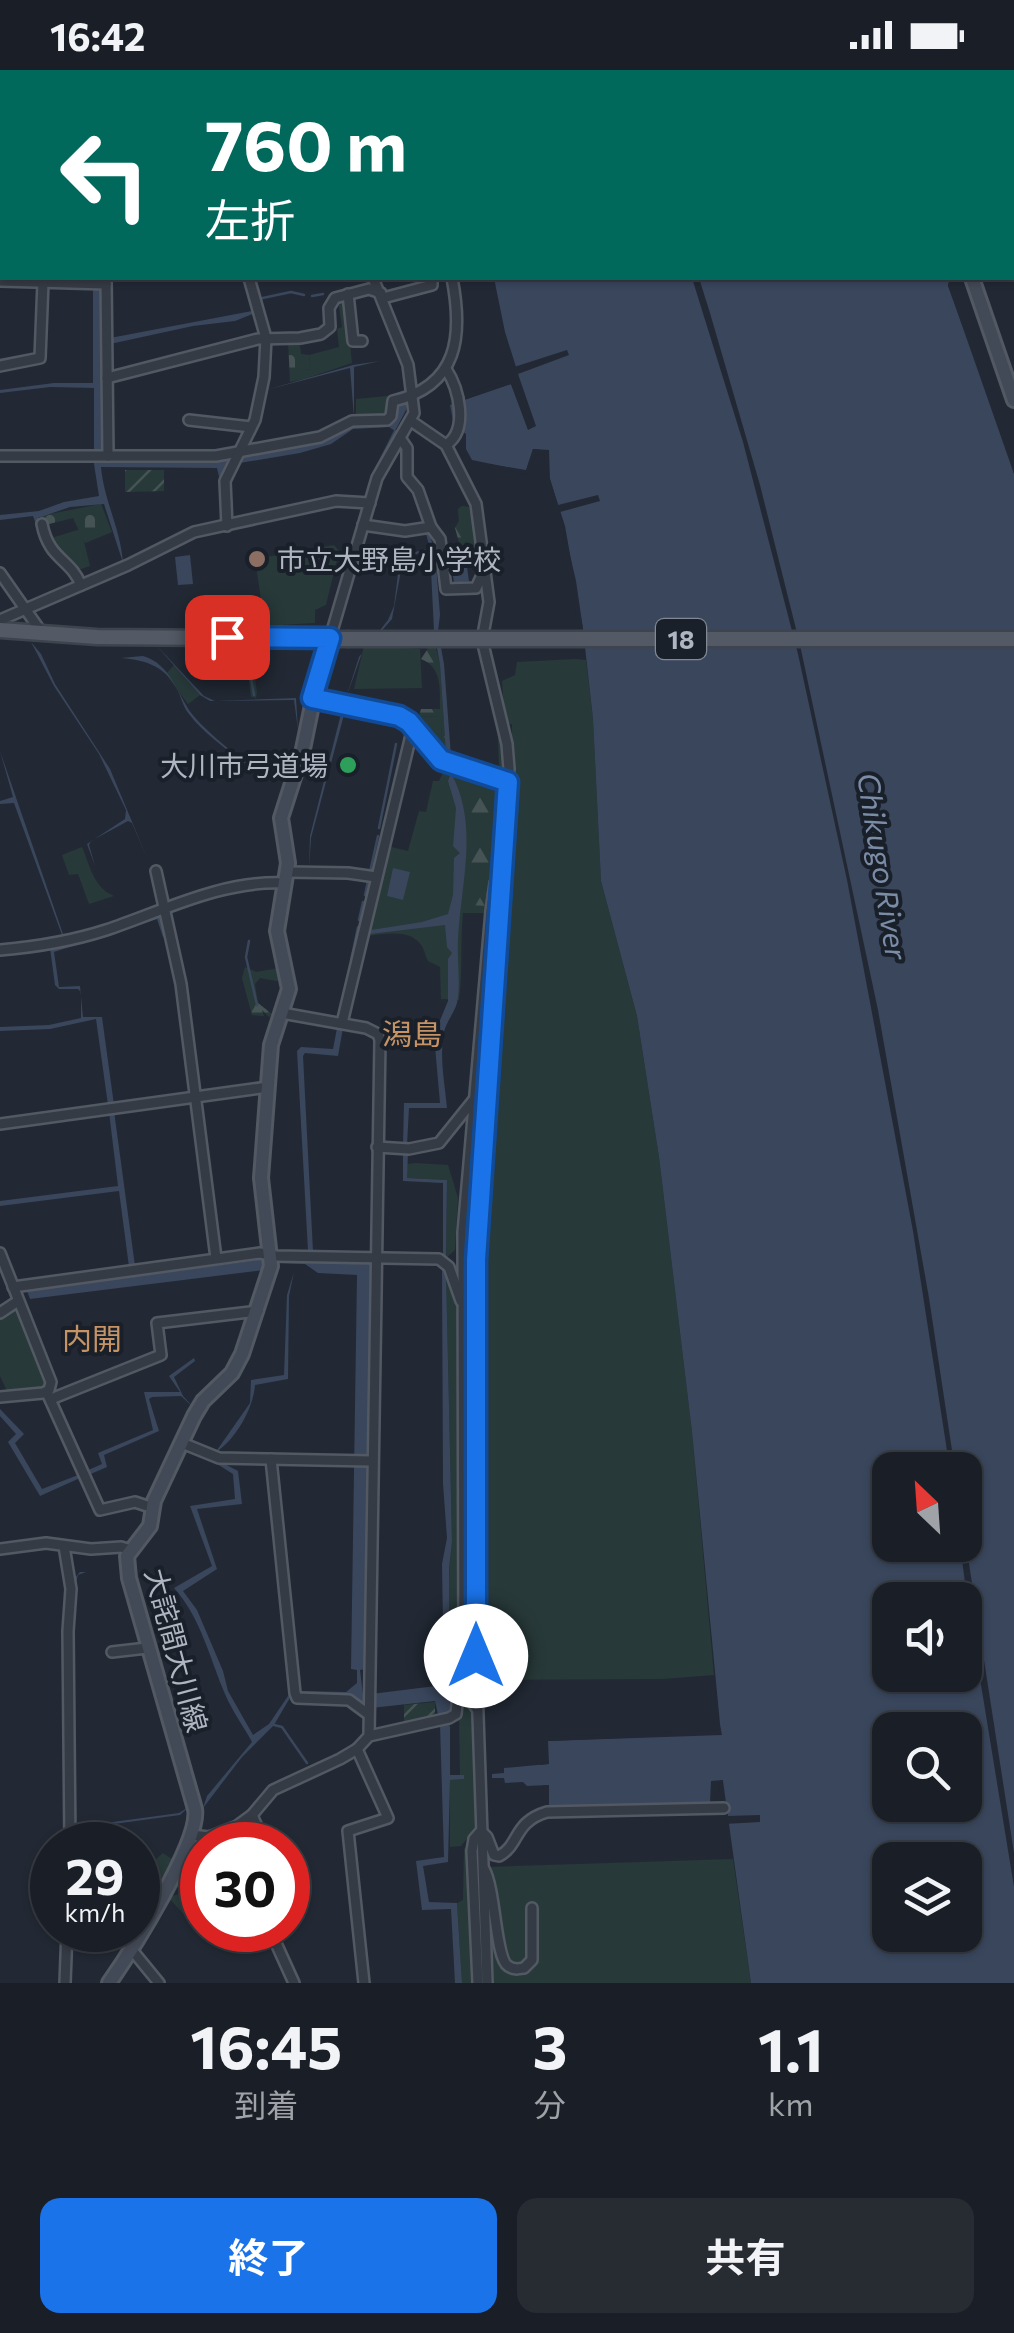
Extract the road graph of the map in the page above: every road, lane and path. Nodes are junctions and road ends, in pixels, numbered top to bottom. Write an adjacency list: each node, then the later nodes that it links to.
1 (250, 280): 11 (street)
2 (374, 280): 10 (street)
3 (432, 280): 10 (street)
4 (452, 280): 15 (street)
5 (973, 280): 13 (main road)
6 (0, 281): 8 (street)
7 (106, 281): 8 (street); 17 (street)
8 (43, 282): 14 (street)
9 (348, 294): 10 (street); 11 (street); 12 (street)
10 (382, 295): 18 (street)
11 (266, 338): 17 (street); 22 (street)
12 (362, 341)
13 (998, 358): 16 (street); 19 (main road)
14 (0, 366)
15 (446, 369): 18 (street); 24 (street)
16 (1014, 373)
17 (107, 378): 27 (street)
18 (414, 396): 21 (street); 25 (street)
19 (1014, 400)
20 (189, 420): 22 (street)
21 (411, 421): 23 (street); 24 (street)
22 (251, 427): 25 (street)
23 (400, 438): 28 (street); 32 (street)
24 (446, 445): 33 (street)
25 (238, 453): 27 (street); 31 (street)
26 (0, 456): 27 (street)
27 (102, 456)
28 (370, 502): 30 (street); 31 (street)
29 (42, 524): 35 (street)
30 (363, 525): 32 (street); 40 (street)
31 (227, 526): 35 (street)
32 (430, 527): 33 (street)
33 (484, 571): 44 (street)
34 (0, 573): 36 (street)
35 (82, 585): 36 (street)
36 (25, 608): 37 (street); 39 (street)
37 (0, 620)
38 (0, 630): 39 (main road, 18)
39 (43, 636): 40 (main road, 18)
40 (330, 638): 41 (main road, 18, bridge); 42 (main road, 大詫間大川線)
41 (1014, 639)
42 (312, 698): 43 (street); 47 (main road, 大詫間大川線)
43 (413, 727): 44 (street); 48 (street)
44 (508, 782): 45 (street)
45 (504, 866): 54 (street); 63 (street)
46 (156, 871): 49 (street)
47 (286, 877): 48 (street); 49 (street); 51 (main road, 大詫間大川線)
48 (376, 877): 52 (street)
49 (165, 909): 50 (street); 55 (street)
50 (0, 950)
51 (282, 1013): 52 (street); 53 (main road, 大詫間大川線)
52 (342, 1024): 57 (street)
53 (268, 1088): 55 (street); 60 (main road, 大詫間大川線)
54 (476, 1097): 57 (street); 58 (street)
55 (195, 1098): 56 (street); 61 (street)
56 (0, 1124)
57 (377, 1147): 62 (street)
58 (464, 1226): 63 (street); 66 (street)
59 (0, 1253): 64 (street)
60 (272, 1255): 61 (street); 62 (street); 67 (main road, 大詫間大川線)
61 (216, 1258): 64 (street)
62 (376, 1258): 66 (street); 74 (street)
63 (476, 1260): 69 (street)
64 (17, 1285): 65 (street)
65 (18, 1301): 68 (street); 71 (street)
66 (464, 1308): 69 (street); 81 (street)
67 (258, 1311): 71 (street); 72 (main road, 大詫間大川線)
68 (0, 1313)
69 (475, 1324): 83 (street)
70 (0, 1396): 71 (street)
71 (49, 1396): 75 (street)
72 (182, 1443): 73 (street); 75 (main road, 大詫間大川線)
73 (270, 1459): 74 (street); 82 (street)
74 (372, 1461): 82 (street)
75 (153, 1508): 78 (main road, 大詫間大川線)
76 (64, 1546): 77 (street); 78 (street); 88 (street)
77 (0, 1550)
78 (130, 1550): 79 (main road, 大詫間大川線)
79 (148, 1648): 80 (street); 89 (main road, 大詫間大川線)
80 (112, 1652)
81 (464, 1675): 83 (street); 84 (street)
82 (368, 1711): 84 (street)
83 (479, 1712): 92 (street)
84 (368, 1736): 85 (street)
85 (357, 1749): 87 (street); 105 (street)
86 (724, 1808): 92 (street)
87 (252, 1815): 90 (street); 91 (street)
88 (70, 1822)
89 (195, 1822)
90 (241, 1822)
91 (255, 1822)
92 (480, 1831): 94 (street); 106 (street)
93 (180, 1856): 95 (main road)
94 (482, 1866): 96 (street); 107 (street)
95 (160, 1895)
96 (532, 1908)
97 (66, 1952): 101 (street)
98 (131, 1952): 102 (main road)
99 (134, 1952): 103 (street)
100 (280, 1952): 104 (street)
101 (65, 1983)
102 (109, 1983)
103 (159, 1983)
104 (294, 1983)
105 (364, 1983)
106 (478, 1983)
107 (487, 1983)

